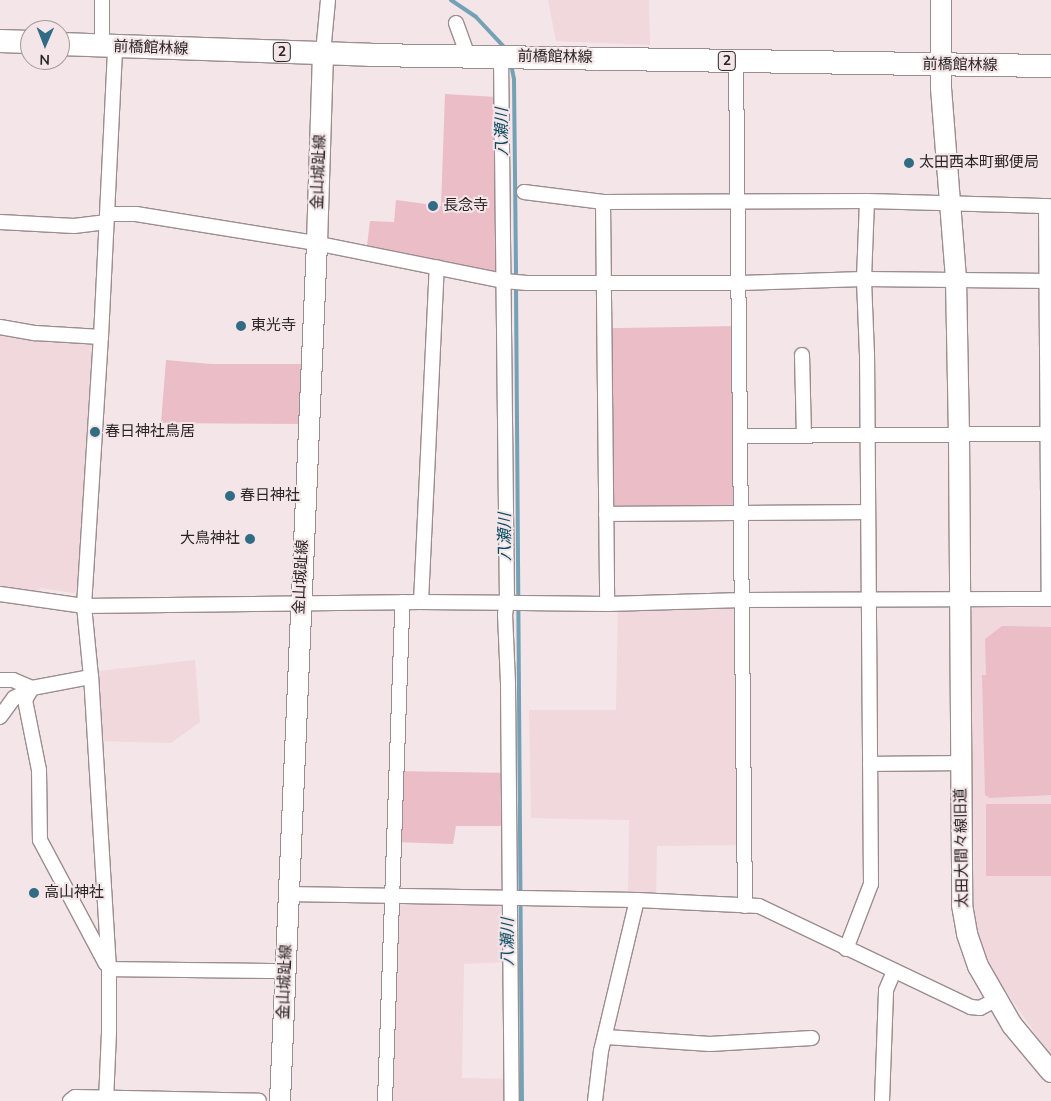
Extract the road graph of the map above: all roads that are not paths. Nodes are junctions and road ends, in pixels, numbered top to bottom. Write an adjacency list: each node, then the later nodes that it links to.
1 (102, 0): 8 (street)
2 (328, 0): 9 (street)
3 (941, 0): 13 (main road, 太田大間々線旧道)
4 (456, 23): 10 (street)
5 (0, 41): 6 (main road)
6 (20, 42)
7 (70, 45): 8 (main road, 前橋館林線 / 2)
8 (108, 47): 9 (main road, 前橋館林線 / 2); 21 (street)
9 (323, 53): 10 (main road, 前橋館林線 / 2); 23 (main road, 金山城趾線)
10 (468, 56): 11 (main road, 前橋館林線 / 2)
11 (507, 56): 12 (main road, 前橋館林線 / 2); 27 (street)
12 (736, 62): 13 (main road, 前橋館林線 / 2); 16 (street)
13 (940, 65): 14 (main road, 前橋館林線 / 2); 19 (main road, 太田大間々線旧道)
14 (1051, 66)
15 (524, 192): 18 (street)
16 (738, 200): 17 (street); 18 (street); 30 (street)
17 (867, 201): 19 (street); 25 (street)
18 (603, 202): 29 (street)
19 (951, 204): 20 (street); 26 (main road, 太田大間々線旧道)
20 (1049, 206): 28 (street)
21 (106, 218): 22 (street); 23 (street); 32 (street)
22 (0, 222)
23 (317, 244): 24 (street); 50 (main road, 金山城趾線)
24 (437, 267): 27 (street); 48 (street)
25 (864, 279): 26 (street); 30 (street); 37 (street)
26 (956, 279): 28 (street); 34 (main road, 太田大間々線旧道)
27 (504, 281): 29 (street); 49 (street)
28 (1049, 281): 35 (street)
29 (604, 283): 30 (street); 41 (street)
30 (740, 283): 38 (street)
31 (0, 327): 32 (street)
32 (101, 337): 52 (street)
33 (802, 355): 36 (street)
34 (959, 434): 35 (street); 37 (street); 44 (main road, 太田大間々線旧道)
35 (1050, 434): 45 (street)
36 (804, 435): 37 (street); 38 (street)
37 (868, 435): 39 (street)
38 (741, 436): 40 (street)
39 (868, 512): 40 (street); 43 (street)
40 (742, 513): 41 (street); 46 (street)
41 (606, 514): 51 (street)
42 (0, 594): 52 (street)
43 (868, 598): 44 (street); 46 (street); 58 (street)
44 (959, 598): 45 (street); 57 (main road, 太田大間々線旧道)
45 (1050, 598)
46 (742, 600): 51 (street); 63 (street)
47 (402, 602): 48 (street); 50 (street); 60 (street)
48 (421, 602): 49 (street)
49 (507, 602): 51 (street); 61 (street)
50 (300, 604): 52 (street); 59 (main road, 金山城趾線)
51 (607, 604)
52 (84, 606): 53 (street)
53 (91, 677): 55 (street); 65 (street)
54 (0, 680): 55 (street)
55 (32, 688): 56 (street); 65 (street)
56 (0, 716)
57 (960, 763): 58 (street); 68 (main road, 太田大間々線旧道)
58 (870, 764): 64 (street)
59 (287, 894): 60 (street); 66 (main road, 金山城趾線)
60 (392, 897): 61 (street); 76 (street)
61 (510, 897): 62 (street); 77 (street)
62 (637, 900): 63 (street); 69 (street)
63 (745, 906): 64 (street)
64 (846, 949): 67 (street)
65 (109, 969): 66 (street); 72 (street)
66 (285, 971): 75 (main road, 金山城趾線)
67 (894, 971): 68 (street); 79 (street)
68 (996, 1000): 71 (main road, 太田大間々線旧道)
69 (606, 1037): 70 (street); 78 (street)
70 (812, 1038)
71 (1051, 1072)
72 (106, 1099): 73 (street); 74 (street)
73 (70, 1101)
74 (259, 1101)
75 (280, 1101)
76 (385, 1101)
77 (512, 1101)
78 (595, 1101)
79 (882, 1101)

